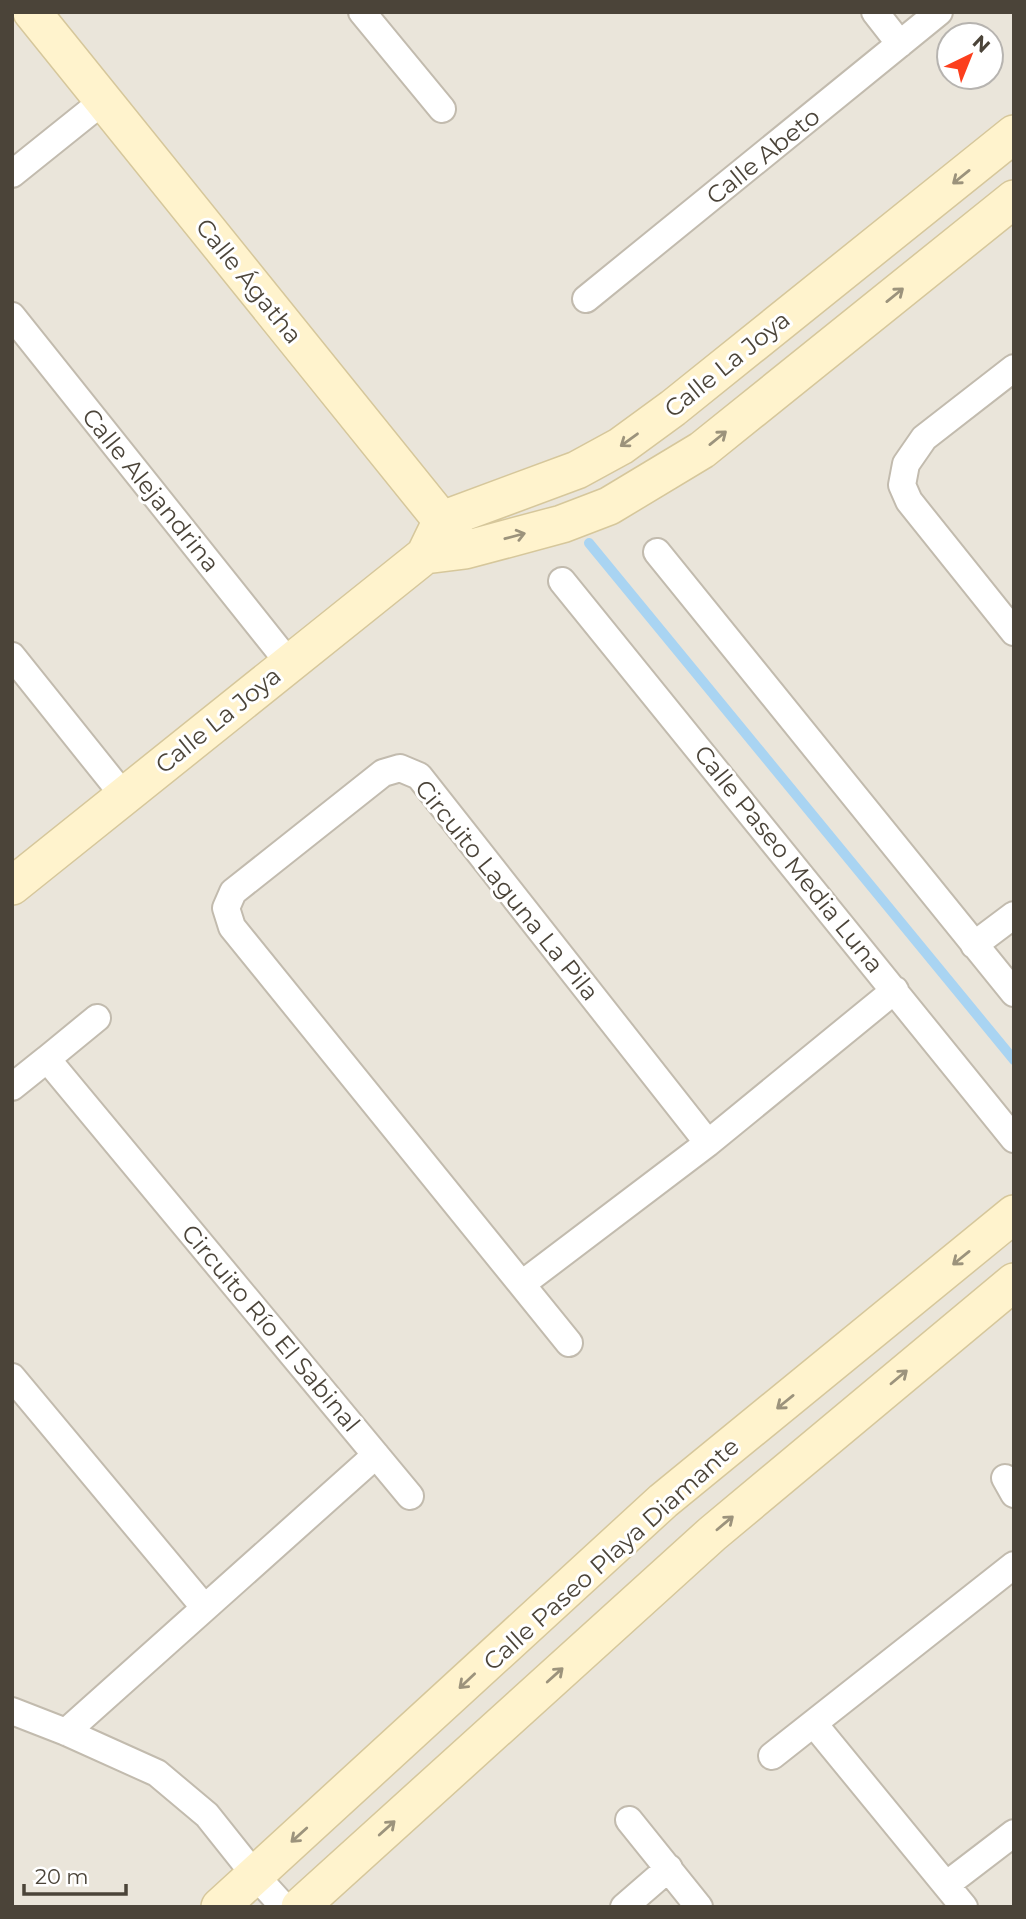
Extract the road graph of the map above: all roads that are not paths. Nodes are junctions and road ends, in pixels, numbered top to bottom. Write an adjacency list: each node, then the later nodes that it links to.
1 (32, 12): 6 (street, Calle Ágatha)
2 (362, 12): 7 (street)
3 (875, 12): 5 (street)
4 (939, 12): 5 (street, Calle Abeto)
5 (901, 44): 11 (street, Calle Abeto)
6 (103, 101): 9 (street); 14 (street, Calle Ágatha)
7 (442, 109)
8 (1014, 134): 14 (street, Calle La Joya, one-way to 14)
9 (12, 174)
10 (1014, 199): 15 (street, Calle La Joya, one-way to 10)
11 (586, 299)
12 (12, 316): 21 (street, Calle Alejandrina)
13 (1014, 368): 19 (street)
14 (442, 520): 15 (street, Calle Ágatha); 17 (street, Calle La Joya)
15 (465, 550): 17 (street, Calle La Joya)
16 (657, 552): 25 (street)
17 (425, 555): 21 (street, Calle La Joya)
18 (562, 581): 26 (street, Calle Paseo Media Luna)
19 (1014, 632)
20 (12, 656): 22 (street)
21 (289, 663): 22 (street, Calle La Joya)
22 (124, 796): 23 (street, Calle La Joya)
23 (12, 886)
24 (1014, 915): 25 (street)
25 (974, 945): 27 (street)
26 (895, 990): 31 (street, Calle Paseo Media Luna); 32 (street)
27 (1014, 993)
28 (97, 1018): 29 (street)
29 (47, 1059): 30 (street); 38 (street, Circuito Río El Sabinal)
30 (12, 1087)
31 (1014, 1139)
32 (709, 1143): 35 (street); 35 (street, Circuito Laguna La Pila)
33 (1014, 1214): 49 (street, Calle Paseo Playa Diamante, one-way to 49)
34 (1014, 1282): 53 (street, one-way to 34)
35 (522, 1284): 36 (street, Circuito Laguna La Pila)
36 (569, 1343)
37 (12, 1377): 41 (street)
38 (376, 1455): 39 (street); 41 (street, Circuito Río El Sabinal)
39 (410, 1496)
40 (1014, 1564): 43 (street)
41 (204, 1606): 44 (street, Circuito Río El Sabinal)
42 (12, 1711): 44 (street)
43 (814, 1724): 45 (street); 50 (street)
44 (66, 1731): 49 (street)
45 (772, 1756)
46 (629, 1820): 48 (street)
47 (1014, 1833): 50 (street)
48 (668, 1868): 54 (street); 55 (street)
49 (254, 1874): 51 (street, Calle Paseo Playa Diamante); 52 (street)
50 (946, 1885): 56 (street)
51 (220, 1907)
52 (284, 1907)
53 (300, 1907)
54 (624, 1907)
55 (699, 1907)
56 (964, 1907)

